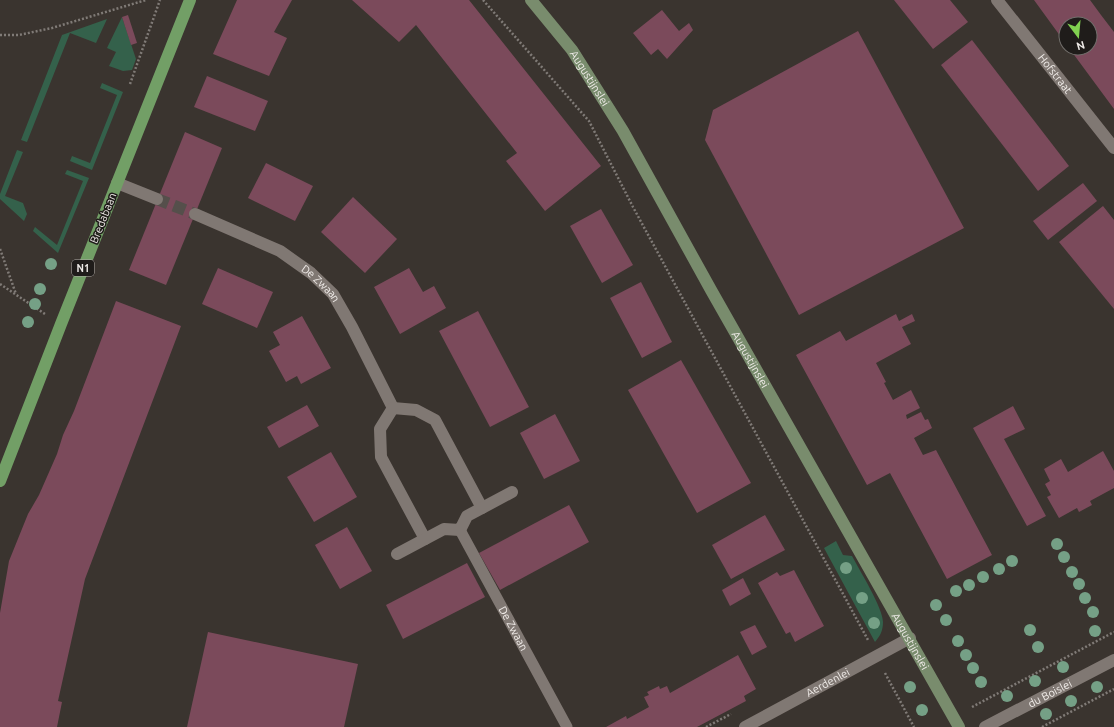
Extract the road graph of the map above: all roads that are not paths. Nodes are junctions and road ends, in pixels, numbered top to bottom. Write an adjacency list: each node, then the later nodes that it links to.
1 (190, 0): 5 (main road, Bredabaan / N1)
2 (531, 0): 15 (street, Augustijnslei)
3 (998, 0): 4 (street, Hofstraat)
4 (1114, 148)
5 (117, 183): 6 (street); 9 (main road, Bredabaan / N1)
6 (157, 200)
7 (195, 214): 8 (street, De Zwaan)
8 (393, 408): 11 (street); 13 (street)
9 (0, 481)
10 (512, 492): 11 (street)
11 (482, 508): 12 (street)
12 (460, 530): 13 (street); 17 (lane, De Zwaan)
13 (425, 539): 14 (street)
14 (397, 554)
15 (910, 638): 18 (street, Aerdenlei); 19 (street, Augustijnslei)
16 (1114, 660): 20 (street, du Boislei)
17 (567, 727)
18 (745, 727)
19 (959, 727)
20 (986, 727)

